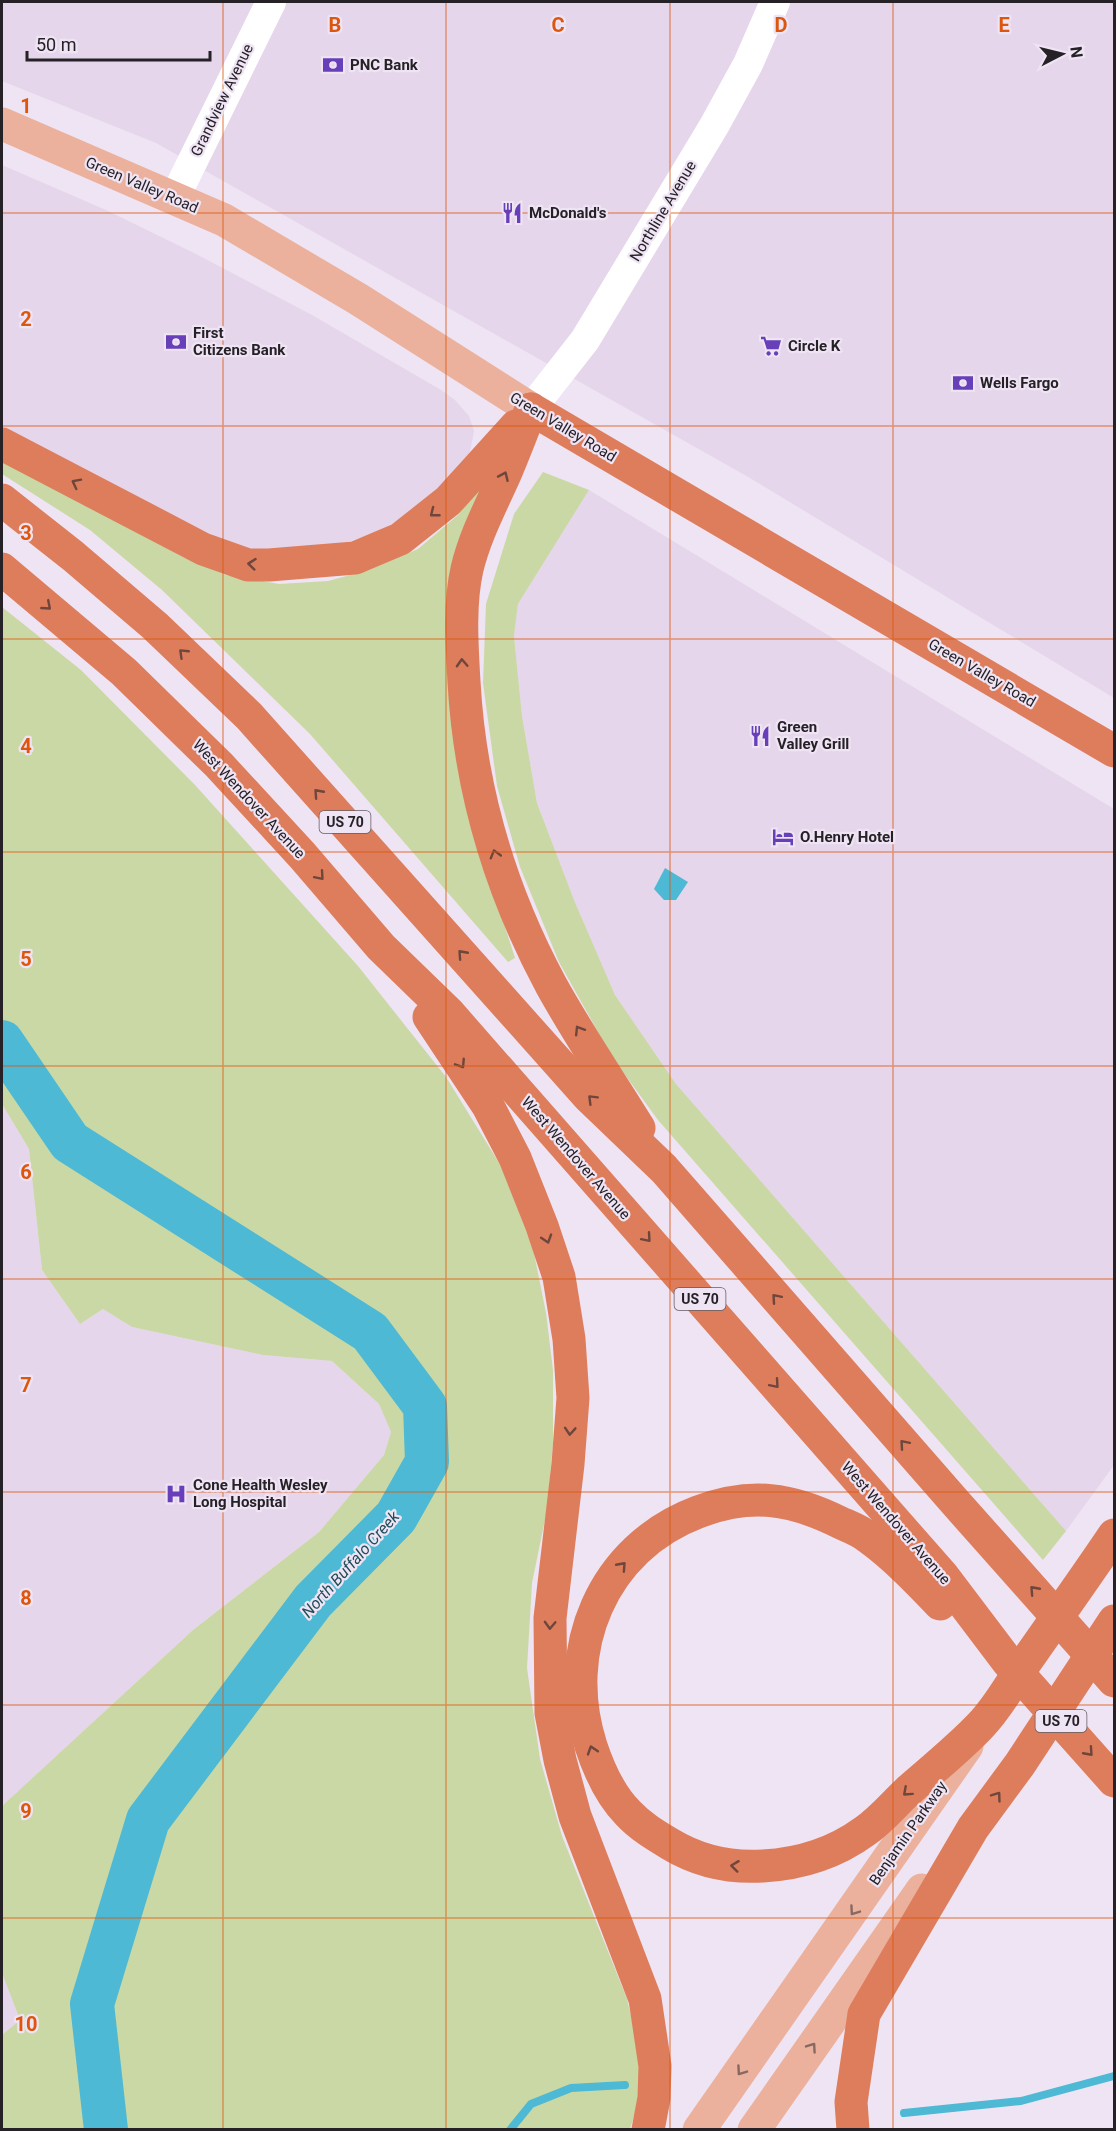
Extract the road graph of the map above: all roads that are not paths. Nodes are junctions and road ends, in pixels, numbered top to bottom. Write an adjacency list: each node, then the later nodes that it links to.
1 (271, 2): 4 (street, Grandview Avenue)
2 (775, 2): 5 (street, Northline Avenue)
3 (2, 124): 4 (main road, Green Valley Road)
4 (174, 199): 5 (main road, Green Valley Road)
5 (531, 409): 6 (highway, one-way to 6); 9 (highway, Green Valley Road); 11 (highway, one-way to 5)
6 (2, 444)
7 (2, 500): 11 (highway, US 70, one-way to 7)
8 (2, 569): 10 (highway, West Wendover Avenue / US 70, one-way to 10)
9 (1114, 751)
10 (381, 947): 14 (highway, West Wendover Avenue / US 70, one-way to 14); 19 (highway, one-way to 19)
11 (664, 1169): 15 (highway, US 70, one-way to 11)
12 (1114, 1535): 16 (highway, Benjamin Parkway)
13 (1114, 1621): 18 (highway, one-way to 13)
14 (1008, 1662): 16 (highway, one-way to 14); 17 (highway, West Wendover Avenue / US 70, one-way to 17)
15 (1114, 1681)
16 (982, 1725): 20 (main road, Benjamin Parkway, one-way to 20)
17 (1114, 1781)
18 (973, 1828): 21 (main road, one-way to 18); 22 (highway)
19 (648, 2130)
20 (699, 2130)
21 (754, 2130)
22 (853, 2130)

